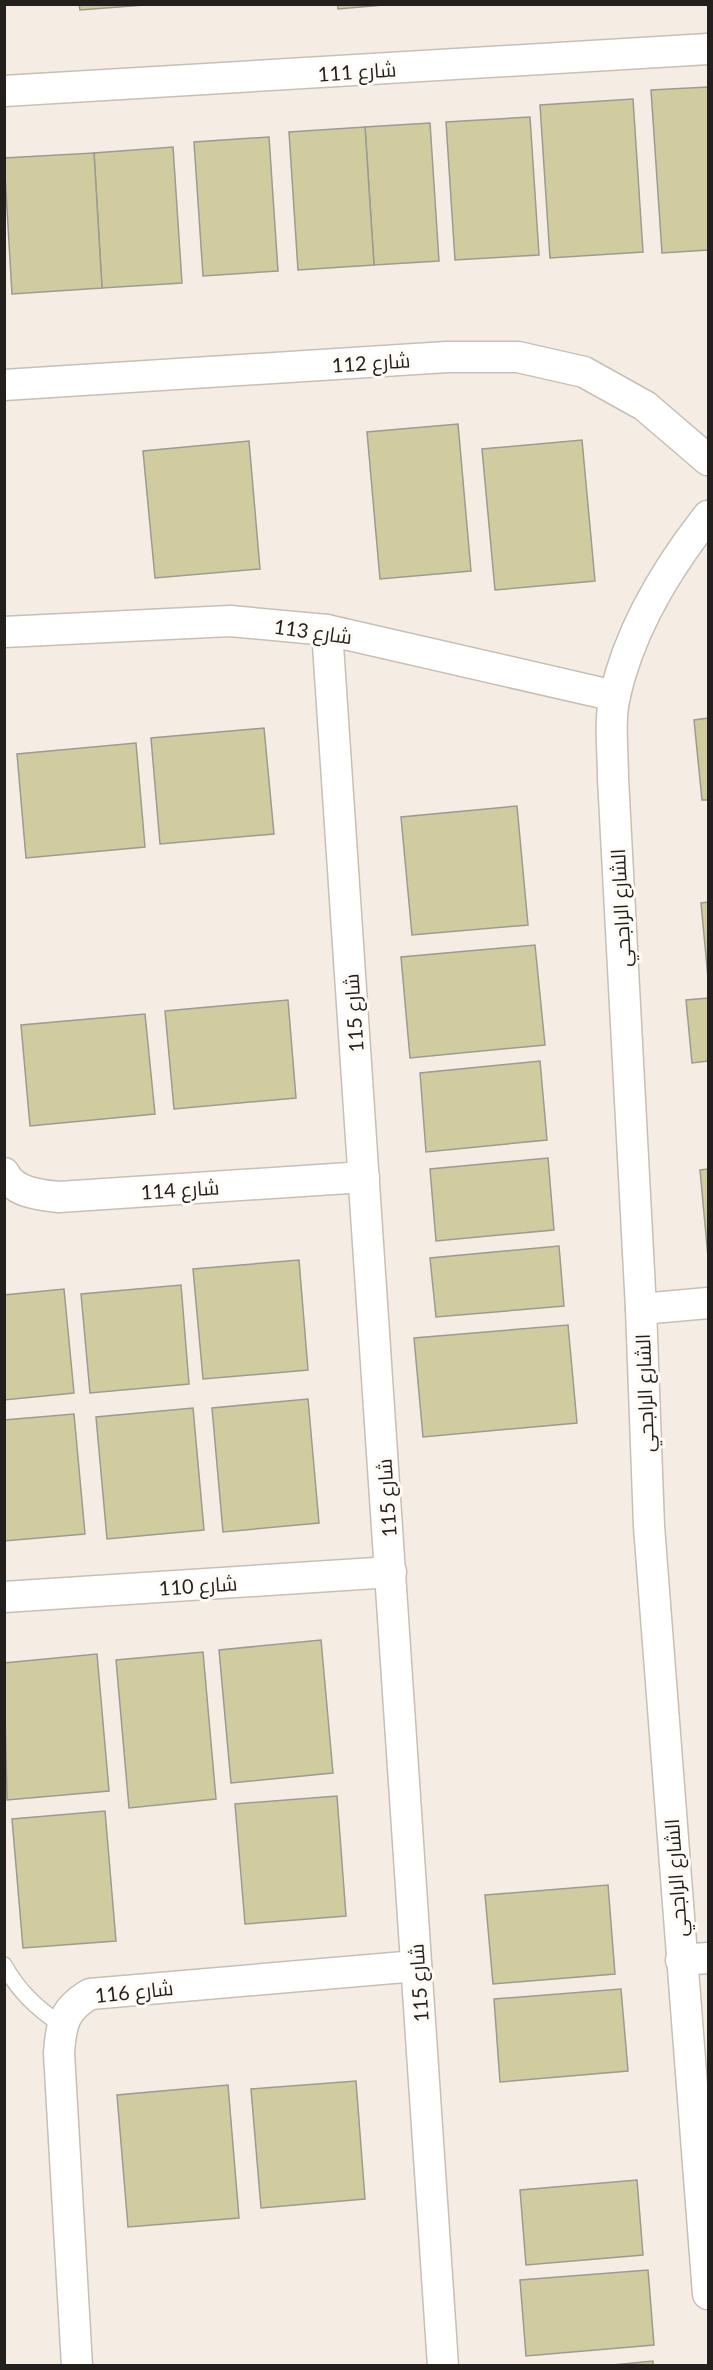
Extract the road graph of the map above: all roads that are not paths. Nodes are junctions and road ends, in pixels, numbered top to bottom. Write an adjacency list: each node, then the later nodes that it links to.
1 (708, 49): 2 (street, شارع 111)
2 (4, 91)
3 (4, 385): 4 (street, شارع 112)
4 (708, 460)
5 (708, 516): 8 (street, الشارع الراجحي)
6 (327, 630): 7 (street, شارع 113); 8 (street, شارع 113); 10 (street, شارع 115)
7 (4, 632)
8 (615, 696): 12 (street, الشارع الراجحي)
9 (4, 1173): 10 (street, 114 شارع)
10 (364, 1177): 13 (street, شارع 115)
11 (708, 1303): 12 (street)
12 (641, 1309): 15 (street, الشارع الراجحي)
13 (391, 1572): 14 (street, شارع 110); 17 (street, شارع 115)
14 (4, 1597)
15 (695, 1959): 19 (street, الشارع الراجحي)
16 (4, 1965): 18 (lane)
17 (417, 1966): 18 (street, شارع 116); 21 (street, شارع 115)
18 (61, 2025): 20 (street)
19 (708, 2294)
20 (77, 2366)
21 (443, 2366)

